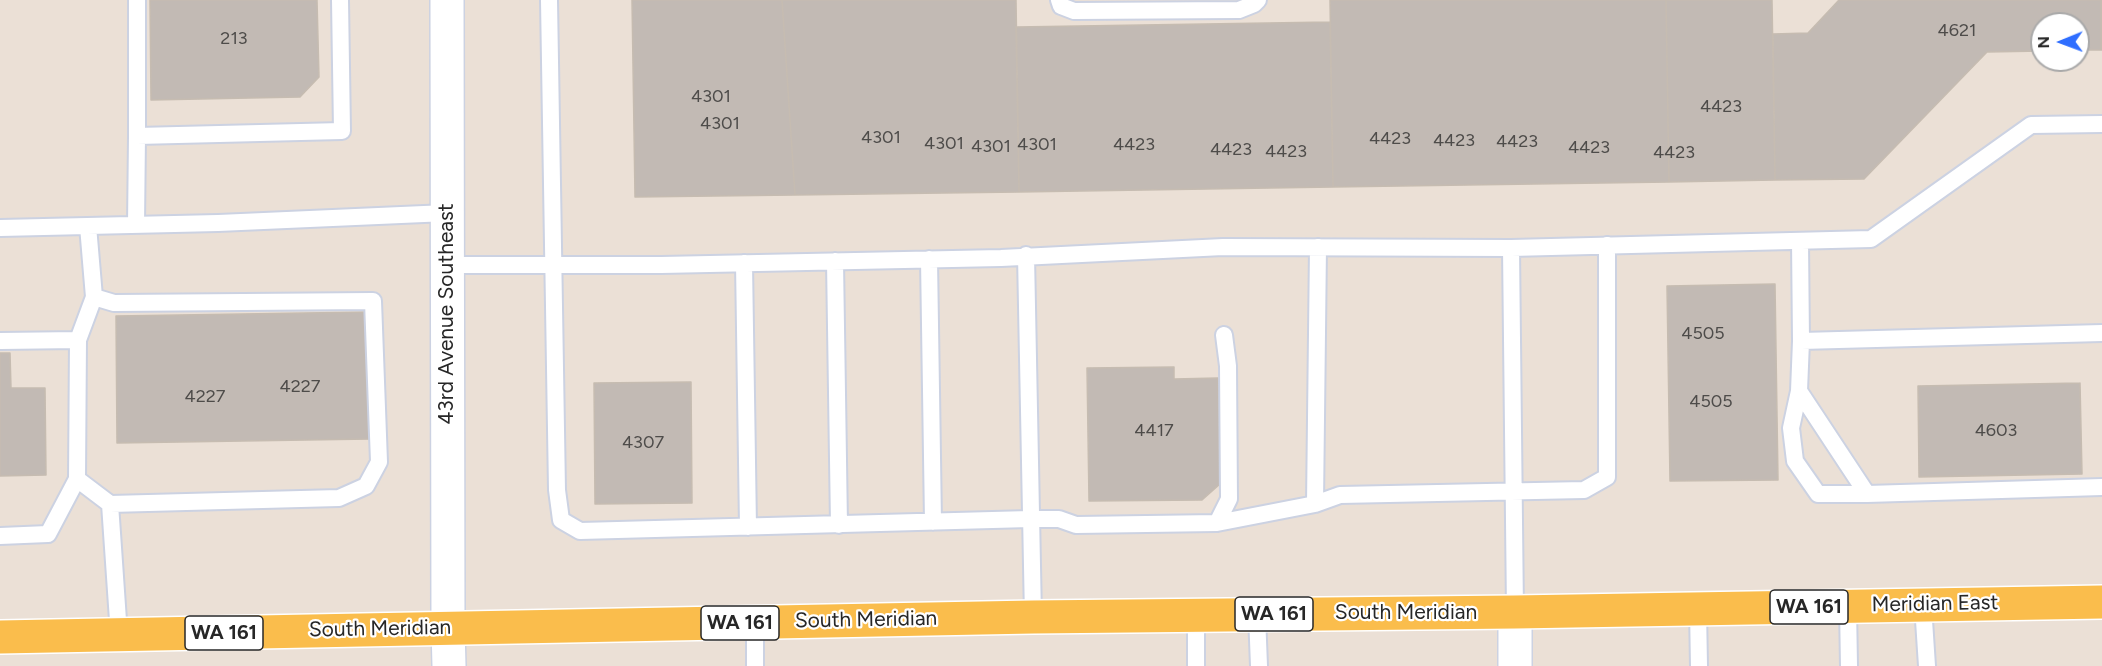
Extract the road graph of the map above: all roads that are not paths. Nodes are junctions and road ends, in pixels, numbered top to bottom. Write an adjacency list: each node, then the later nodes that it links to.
1 (137, 0): 8 (lane)
2 (340, 0): 8 (lane)
3 (447, 0): 9 (street, 43rd Avenue Southeast)
4 (549, 0): 22 (lane)
5 (1059, 0): 6 (lane)
6 (1258, 0)
7 (2102, 124): 13 (lane)
8 (137, 136): 10 (lane)
9 (447, 213): 10 (lane); 21 (street, 43rd Avenue Southeast)
10 (136, 225): 11 (lane)
11 (88, 226): 12 (lane); 23 (lane)
12 (0, 228)
13 (1800, 240): 14 (lane); 28 (lane)
14 (1607, 245): 16 (lane); 32 (lane)
15 (1318, 247): 16 (lane); 17 (lane); 35 (lane)
16 (1511, 248): 32 (lane)
17 (1026, 255): 18 (lane); 36 (lane)
18 (929, 259): 19 (lane); 37 (lane)
19 (835, 261): 20 (lane); 39 (lane)
20 (744, 263): 22 (lane); 40 (lane)
21 (447, 265): 22 (lane); 51 (street, 43rd Avenue Southeast)
22 (553, 266): 40 (lane)
23 (94, 297): 26 (lane); 34 (lane)
24 (2102, 333): 28 (lane)
25 (1224, 335): 38 (lane)
26 (78, 340): 27 (lane); 30 (lane)
27 (0, 341)
28 (1801, 341): 29 (lane)
29 (1799, 391): 33 (lane); 33 (lane)
30 (76, 479): 34 (lane); 41 (lane)
31 (2102, 487): 33 (lane)
32 (1514, 491): 35 (lane); 46 (lane)
33 (1867, 494)
34 (110, 504): 52 (lane)
35 (1315, 504): 38 (lane)
36 (1030, 519): 37 (lane); 38 (lane); 49 (lane)
37 (933, 522): 39 (lane)
38 (1218, 523)
39 (839, 525): 40 (lane)
40 (748, 527)
41 (0, 536)
42 (2102, 602): 43 (main road, Meridian East / WA 161)
43 (1923, 605): 44 (main road, Meridian East / WA 161); 61 (lane)
44 (1848, 606): 45 (main road, Meridian East / WA 161); 60 (lane)
45 (1698, 609): 46 (main road, Meridian East / WA 161); 59 (lane)
46 (1515, 612): 47 (main road, South Meridian / WA 161); 58 (street)
47 (1257, 614): 48 (main road, South Meridian / WA 161); 57 (lane)
48 (1196, 615): 49 (main road, South Meridian / WA 161); 56 (lane)
49 (1033, 617): 50 (main road, South Meridian / WA 161)
50 (755, 623): 51 (main road, South Meridian / WA 161); 55 (lane)
51 (448, 628): 52 (main road, South Meridian / WA 161); 54 (street, 43rd Avenue Southeast)
52 (119, 635): 53 (main road, South Meridian / WA 161)
53 (0, 638)
54 (448, 666)
55 (755, 666)
56 (1196, 666)
57 (1259, 666)
58 (1515, 666)
59 (1699, 666)
60 (1849, 666)
61 (1927, 666)

